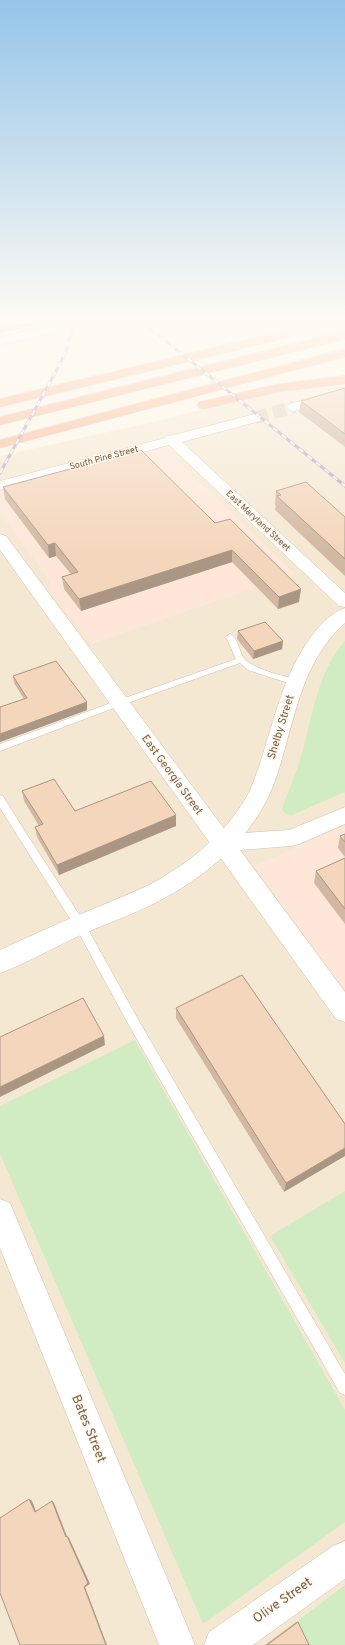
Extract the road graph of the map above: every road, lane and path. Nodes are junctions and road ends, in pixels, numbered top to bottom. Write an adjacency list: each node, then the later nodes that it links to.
1 (84, 401): 7 (highway)
2 (164, 401): 9 (highway)
3 (222, 401): 10 (highway)
4 (310, 401): 5 (street)
5 (294, 407)
6 (255, 418): 8 (street, South Pine Street)
7 (0, 422)
8 (171, 439): 11 (street, South Pine Street); 13 (street, East Maryland Street)
9 (0, 444)
10 (0, 448)
11 (0, 486)
12 (0, 539): 18 (street, East Georgia Street)
13 (345, 602)
14 (345, 614): 17 (main road, Shelby Street)
15 (230, 637): 16 (lane)
16 (241, 660): 17 (lane); 18 (lane)
17 (294, 682): 22 (main road, Shelby Street)
18 (119, 703): 19 (lane); 22 (street, East Georgia Street)
19 (0, 748)
20 (0, 799): 23 (lane)
21 (345, 815): 22 (street)
22 (222, 843): 23 (main road, Shelby Street); 25 (street, East Georgia Street)
23 (80, 925): 24 (main road, Shelby Street); 27 (lane)
24 (0, 962)
25 (345, 1011)
26 (0, 1213): 29 (street, Bates Street)
27 (345, 1388)
28 (345, 1558): 30 (street, Olive Street)
29 (177, 1645)
30 (222, 1645)

